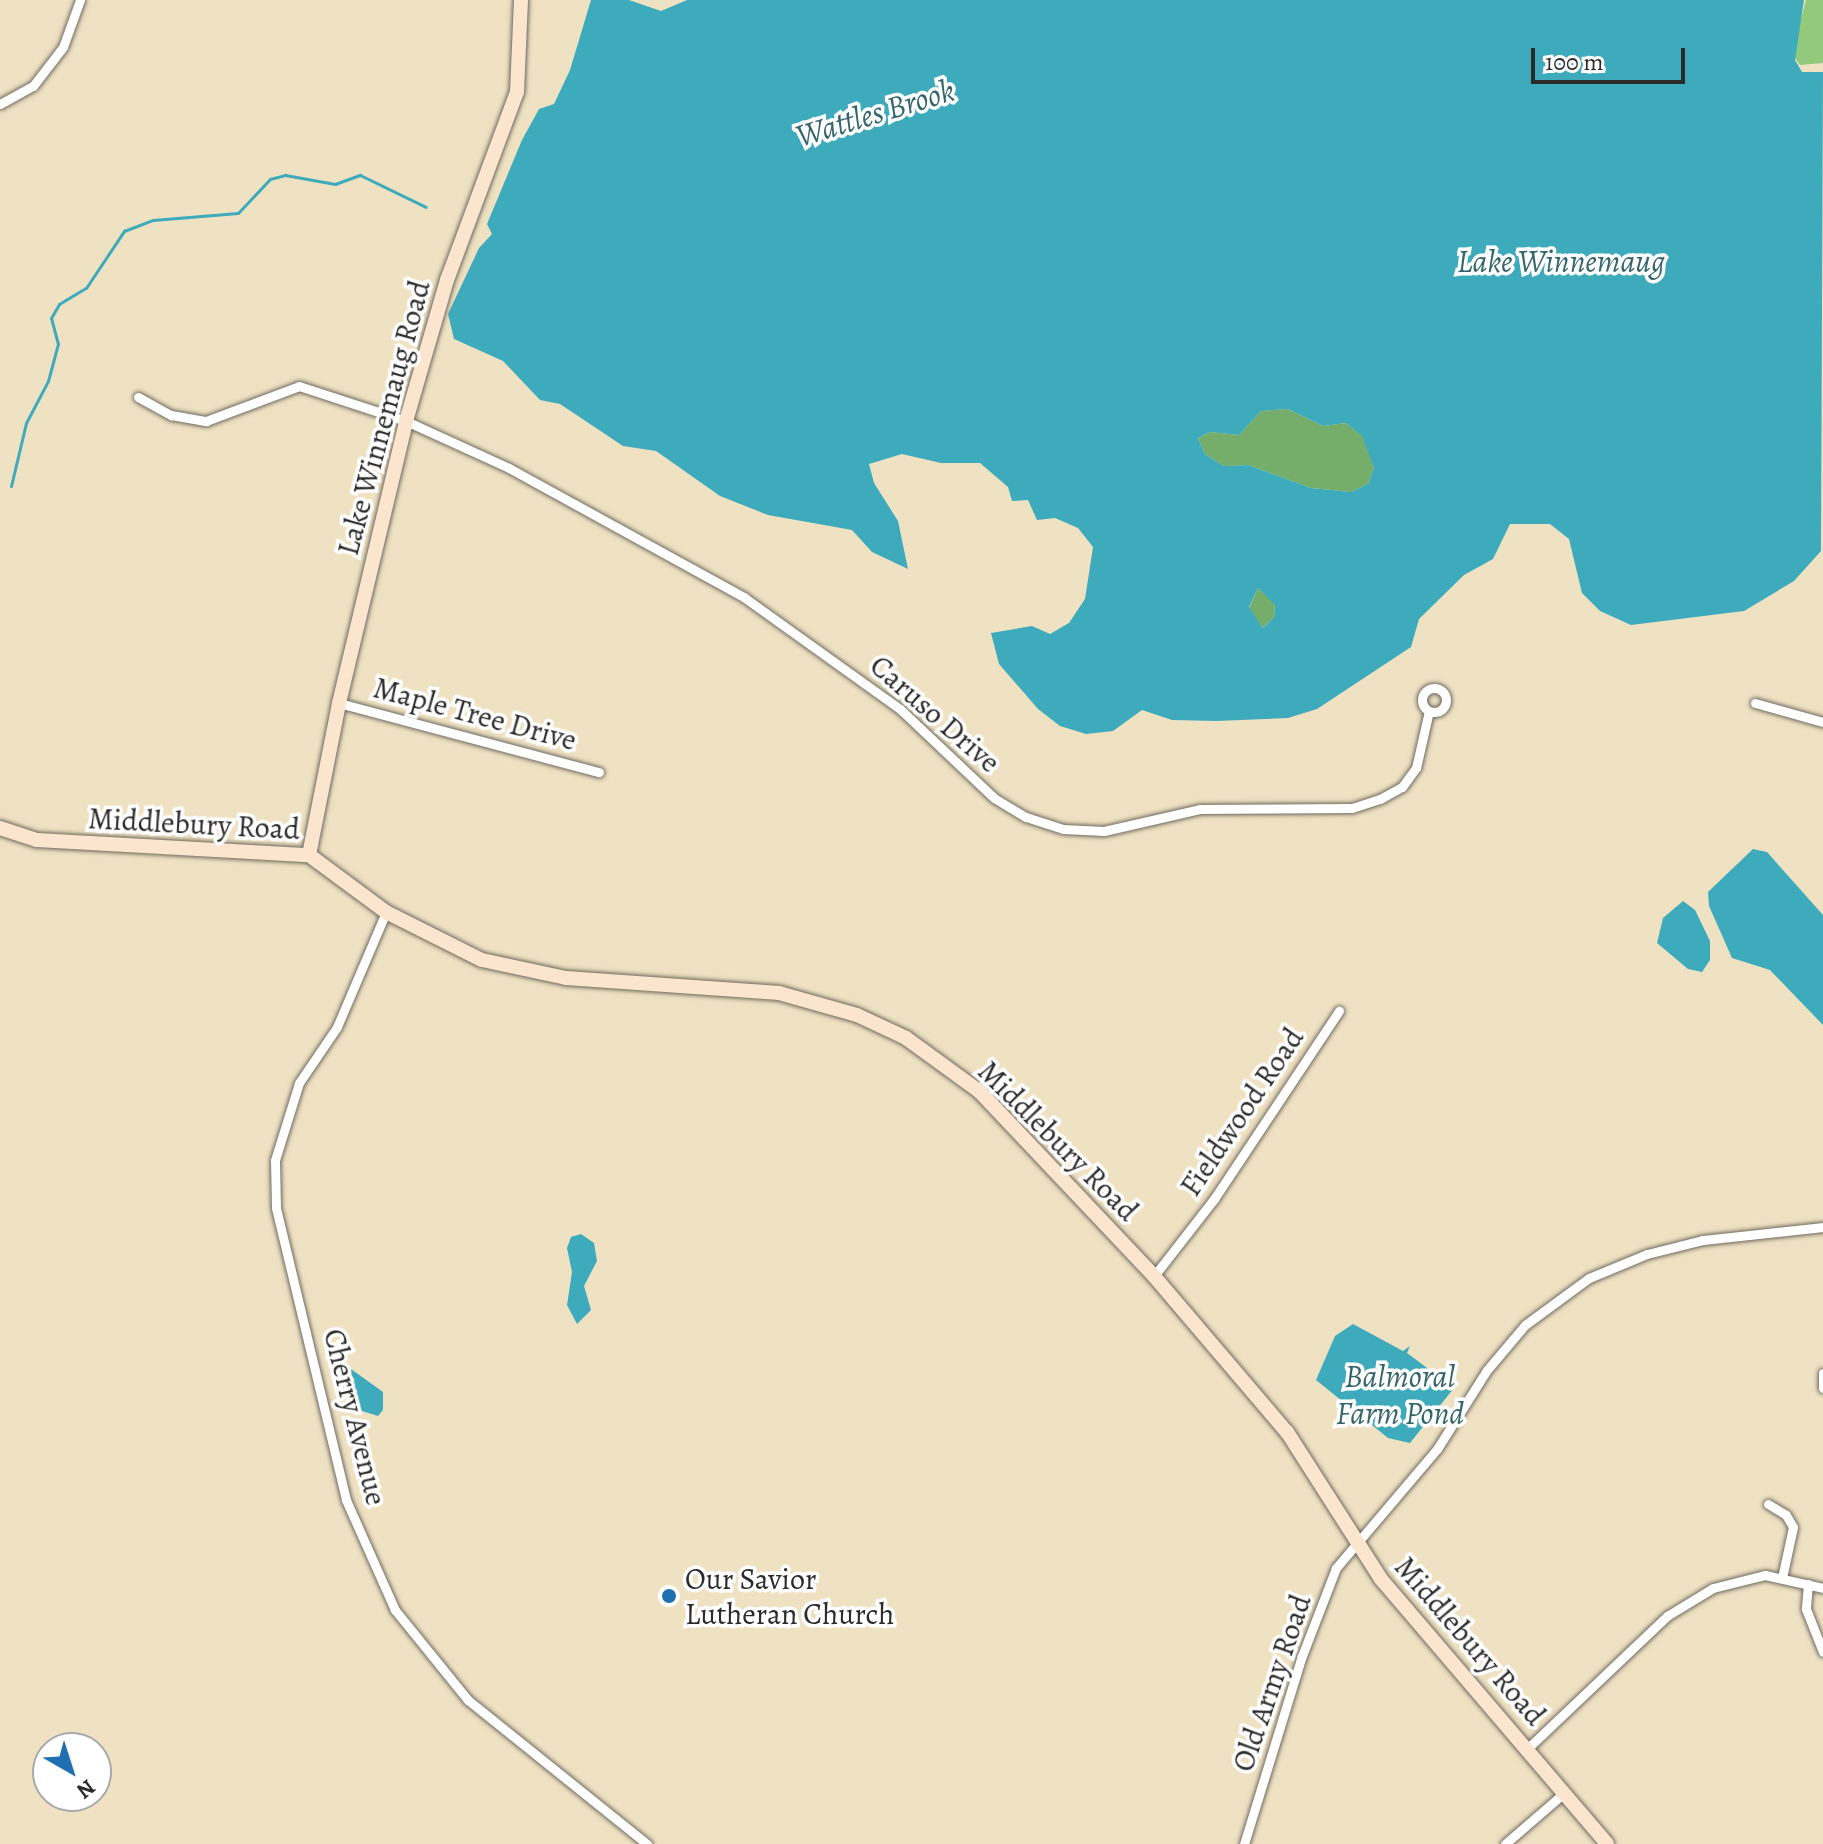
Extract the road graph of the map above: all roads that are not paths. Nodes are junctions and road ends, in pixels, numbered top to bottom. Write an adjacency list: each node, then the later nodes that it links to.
1 (80, 0): 3 (street)
2 (521, 0): 5 (street, Lake Winnemaug Road)
3 (0, 104)
4 (138, 397): 5 (street, Caruso Drive)
5 (406, 421): 6 (street, Lake Winnemaug Road); 8 (street, Caruso Drive)
6 (339, 703): 10 (street, Maple Tree Drive); 12 (street, Lake Winnemaug Road)
7 (1755, 703): 9 (street)
8 (1429, 711)
9 (1823, 722)
10 (599, 772)
11 (0, 828): 12 (street, Middlebury Road)
12 (309, 855): 13 (street, Middlebury Road)
13 (386, 912): 16 (street, Middlebury Road); 27 (street, Cherry Avenue)
14 (1339, 1011): 16 (street, Fieldwood Road)
15 (1823, 1227): 20 (street, Old Army Road)
16 (1154, 1276): 20 (street, Middlebury Road)
17 (1823, 1373): 18 (street)
18 (1823, 1388)
19 (1768, 1504): 21 (street)
20 (1356, 1544): 25 (street, Middlebury Road); 28 (street, Old Army Road)
21 (1782, 1578): 22 (street); 25 (street)
22 (1808, 1584): 23 (street); 24 (street)
23 (1823, 1588)
24 (1823, 1652)
25 (1528, 1748): 26 (street, Middlebury Road)
26 (1565, 1792): 29 (street); 30 (street, Middlebury Road)
27 (647, 1844)
28 (1244, 1844)
29 (1505, 1844)
30 (1607, 1844)

